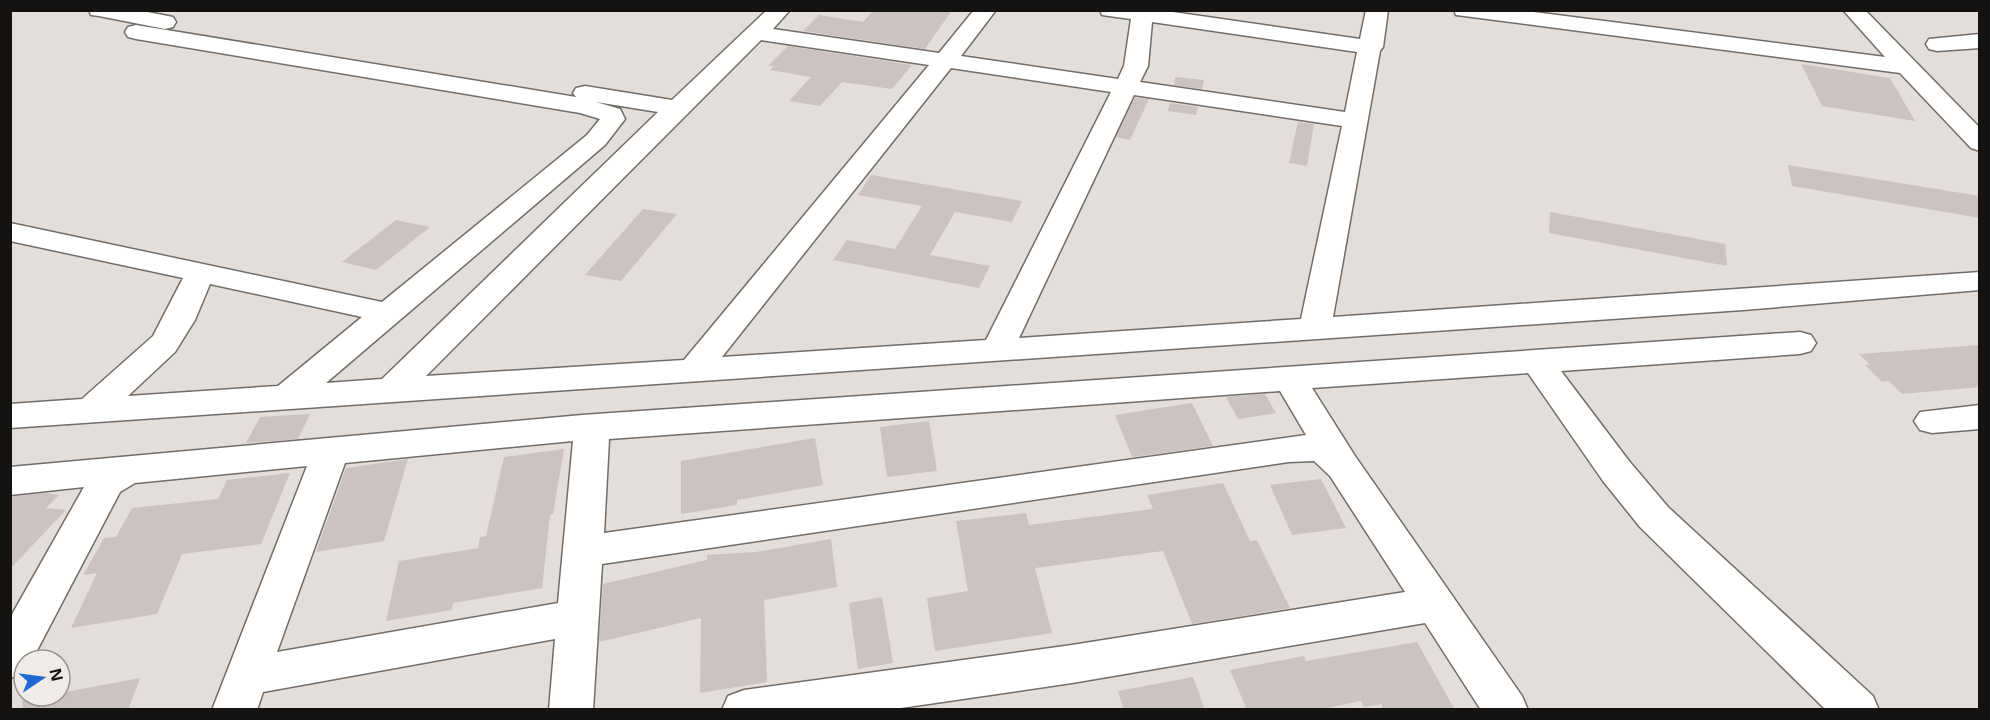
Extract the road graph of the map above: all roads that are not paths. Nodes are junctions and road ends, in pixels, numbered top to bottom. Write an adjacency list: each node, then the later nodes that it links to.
1 (99, 10): 18 (street)
2 (780, 10): 11 (street)
3 (986, 10): 15 (street)
4 (1110, 10): 8 (street)
5 (1377, 10): 14 (street)
6 (1464, 10): 16 (street)
7 (1853, 10): 16 (street)
8 (1153, 14): 9 (street); 17 (street)
9 (1183, 21): 14 (street); 17 (street)
10 (136, 32): 24 (street)
11 (756, 33): 15 (street); 18 (street)
12 (1980, 41): 13 (street)
13 (1937, 44)
14 (1372, 47): 19 (street)
15 (945, 61): 17 (street); 29 (street)
16 (1907, 67): 20 (street)
17 (1130, 77): 19 (street); 27 (street)
18 (677, 108): 31 (street)
19 (1357, 121): 25 (street)
20 (1980, 143)
21 (10, 232): 22 (street)
22 (200, 273): 24 (street); 33 (street)
23 (1980, 281): 25 (street)
24 (388, 313): 32 (street)
25 (1315, 328): 27 (street)
26 (1800, 343): 28 (street)
27 (998, 350): 29 (street)
28 (1538, 363): 30 (street); 50 (street)
29 (694, 370): 31 (street)
30 (1290, 380): 37 (street); 39 (street)
31 (392, 391): 32 (street)
32 (286, 398): 33 (street)
33 (90, 411): 34 (street)
34 (10, 416)
35 (1980, 417): 36 (street)
36 (1932, 421)
37 (582, 428): 38 (street); 42 (street)
38 (331, 452): 40 (street); 46 (street)
39 (1343, 466): 42 (street); 43 (street)
40 (134, 469): 41 (street); 45 (street)
41 (10, 481)
42 (584, 551): 44 (street)
43 (1436, 604): 48 (street); 49 (street)
44 (578, 617): 46 (street); 47 (street)
45 (10, 660)
46 (240, 693)
47 (571, 710)
48 (744, 710)
49 (1506, 710)
50 (1857, 710)

